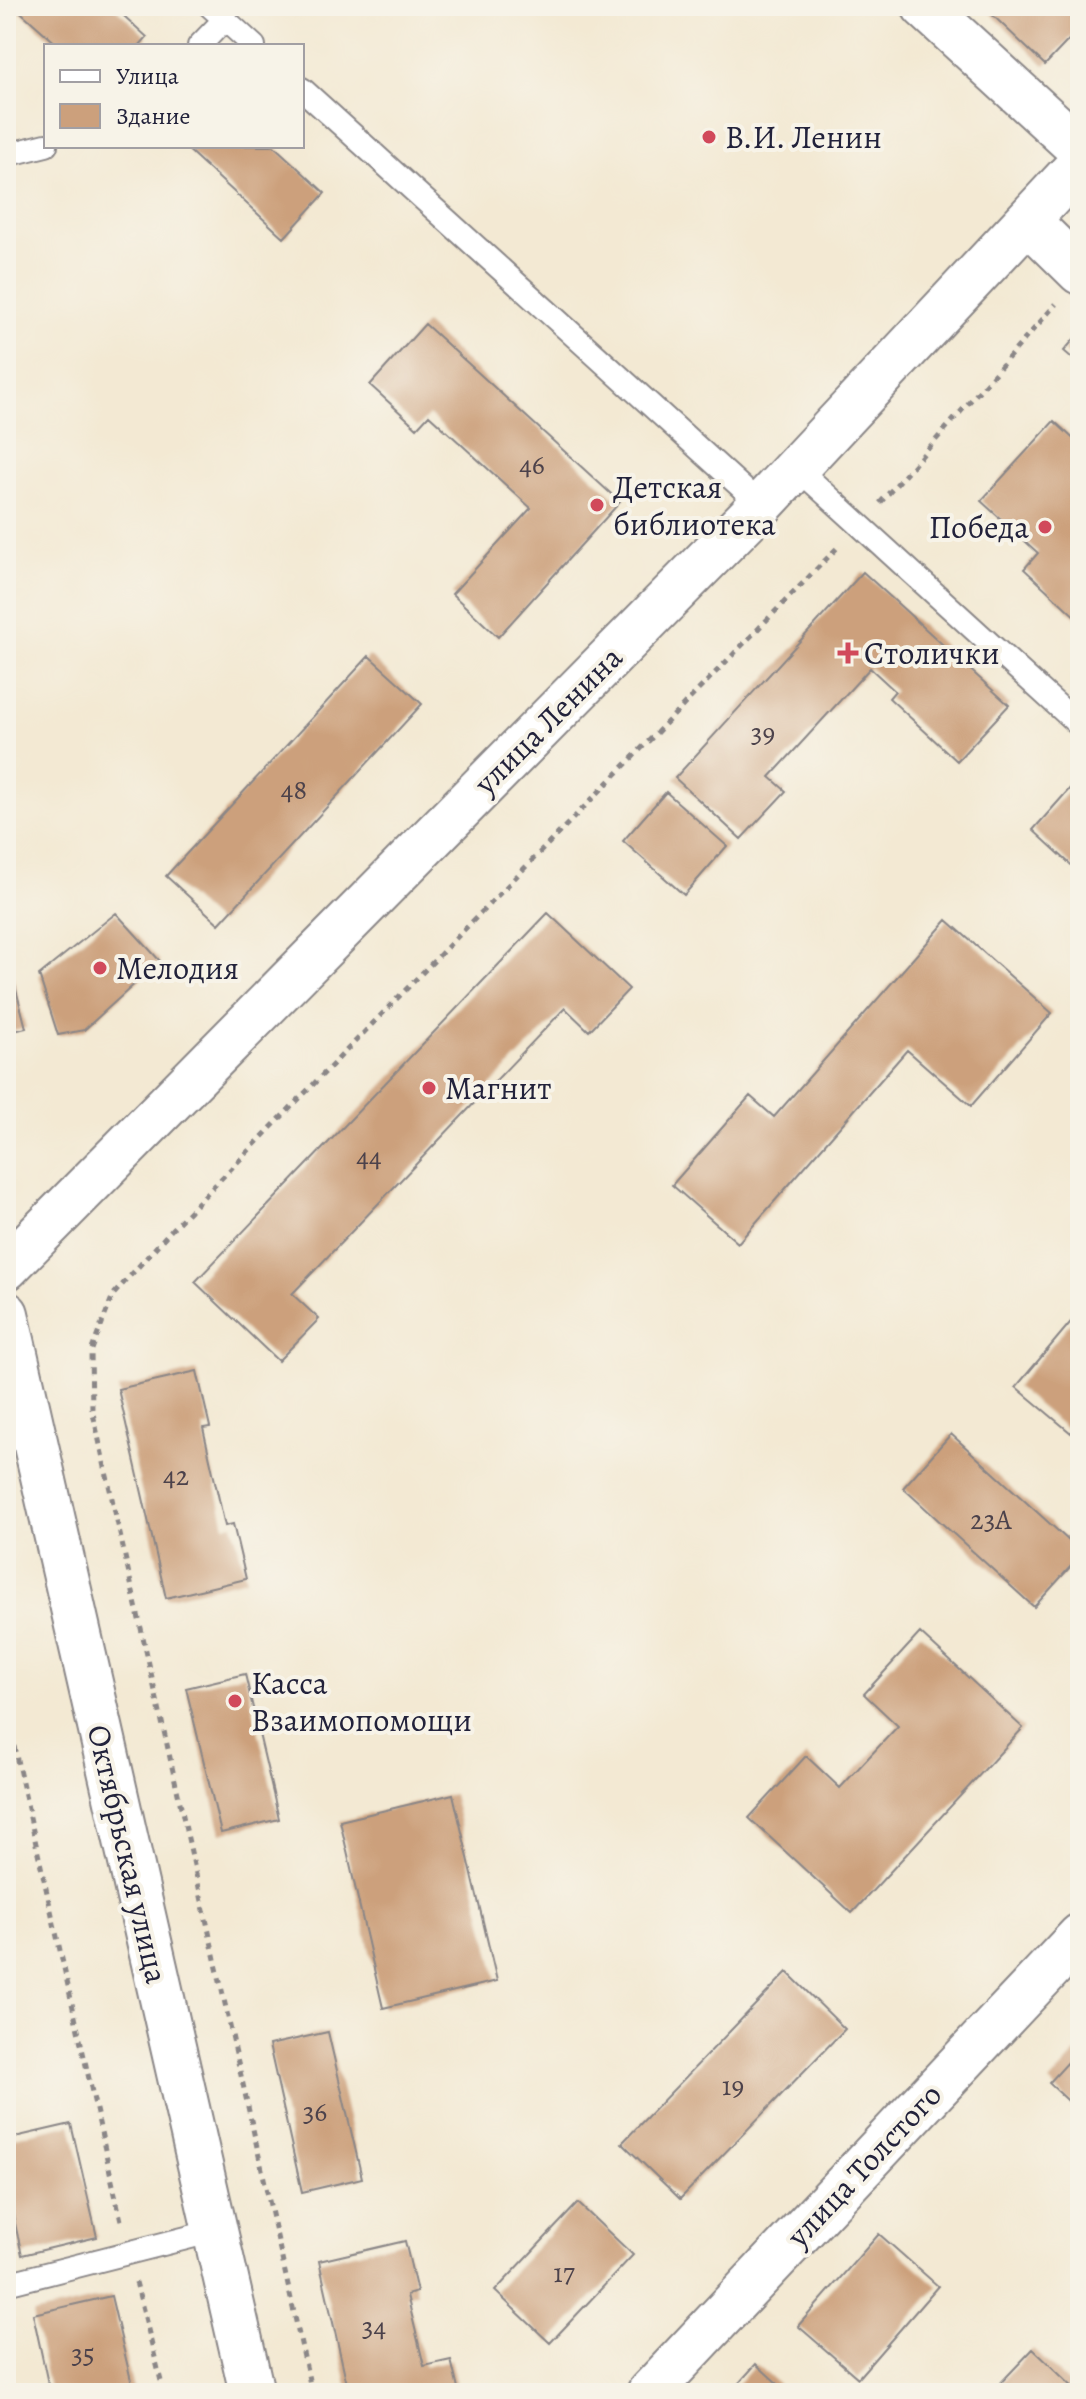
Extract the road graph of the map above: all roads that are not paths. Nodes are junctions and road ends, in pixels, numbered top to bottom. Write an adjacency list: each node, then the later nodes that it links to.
1 (924, 6): 7 (street)
2 (217, 12): 3 (lane); 4 (lane)
3 (200, 44)
4 (252, 44)
5 (304, 91): 13 (lane)
6 (44, 146): 8 (lane)
7 (1080, 149)
8 (6, 155)
9 (1080, 164): 10 (street, улица Ленина)
10 (1028, 221): 11 (street); 12 (street, улица Ленина)
11 (1070, 286)
12 (796, 467): 13 (street, улица Ленина); 14 (lane)
13 (761, 505): 15 (street, улица Ленина)
14 (1080, 726)
15 (6, 1268)
16 (6, 1314): 18 (street, Октябрьская улица)
17 (1080, 1936): 21 (street, улица Толстого)
18 (214, 2231): 19 (lane); 20 (street, Октябрьская улица)
19 (6, 2284)
20 (252, 2393)
21 (649, 2393)

